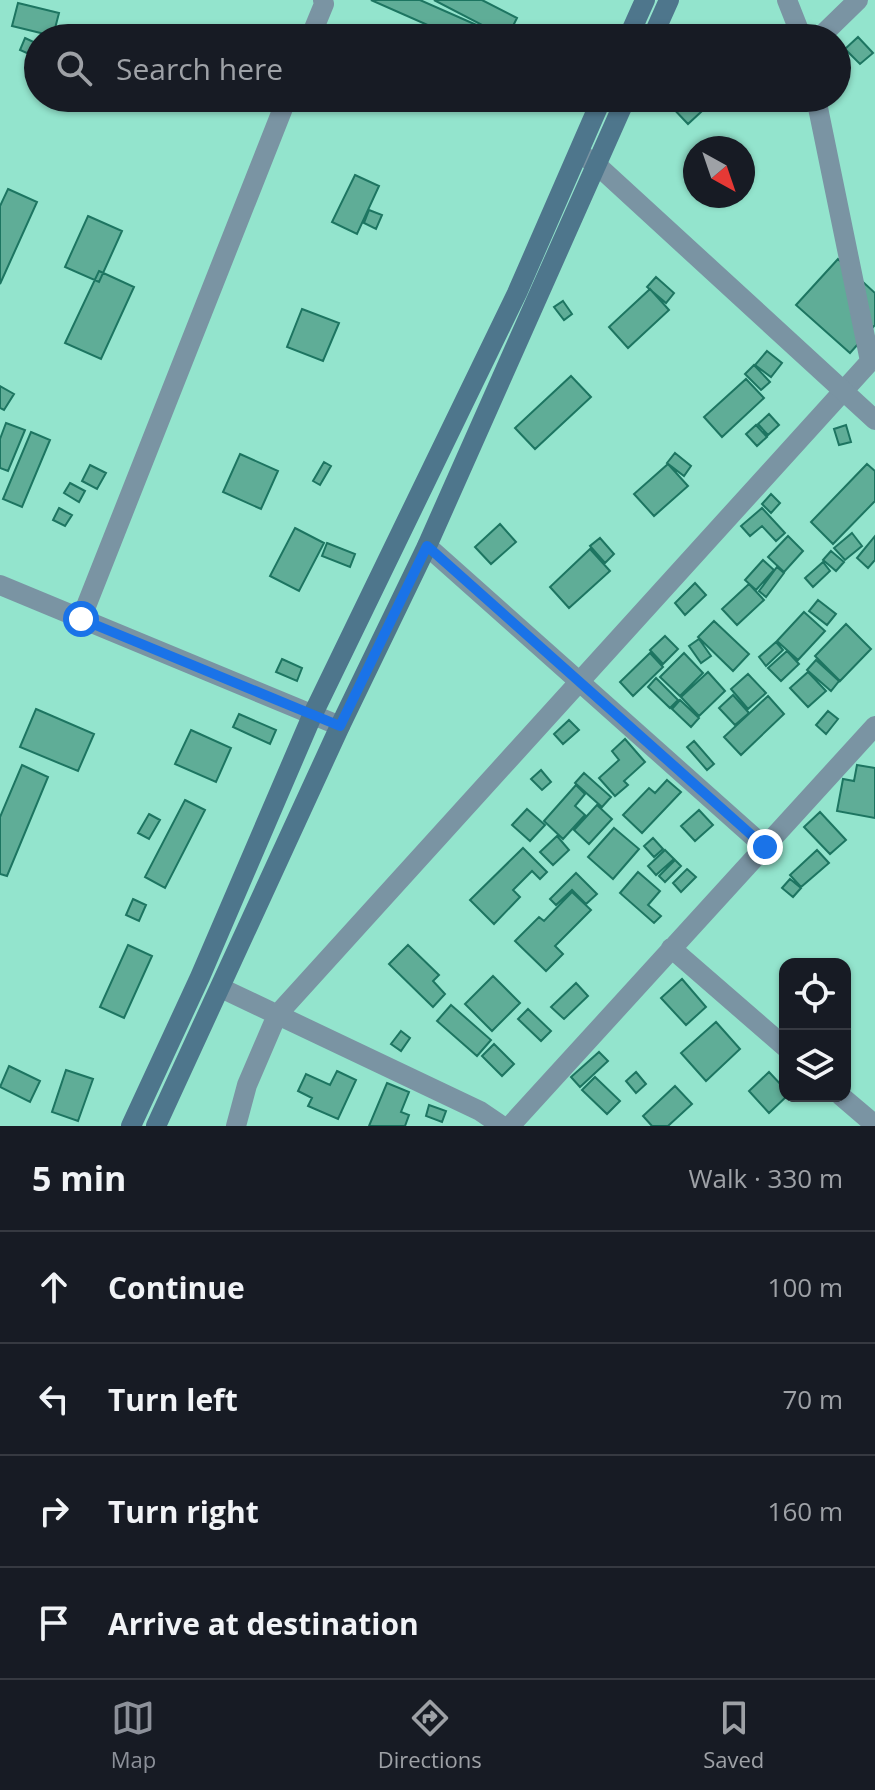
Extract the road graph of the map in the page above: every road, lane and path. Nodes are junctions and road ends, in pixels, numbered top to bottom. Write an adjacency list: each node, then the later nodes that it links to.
1 (323, 0): 6 (street)
2 (645, 0): 7 (main road)
3 (669, 0): 8 (main road)
4 (787, 0): 9 (street)
5 (858, 0): 10 (street)
6 (316, 24)
7 (634, 24)
8 (658, 24)
9 (796, 24)
10 (833, 24)
11 (281, 112): 22 (street)
12 (596, 112): 15 (main road)
13 (620, 112): 16 (main road)
14 (819, 112): 17 (street)
15 (578, 153): 16 (street); 24 (main road)
16 (597, 165): 18 (street); 20 (main road)
17 (873, 358): 18 (street)
18 (844, 390): 19 (street); 23 (street)
19 (875, 420)
20 (427, 546): 23 (street); 25 (main road)
21 (0, 585): 22 (street)
22 (81, 619): 24 (street)
23 (579, 682): 27 (street); 30 (street)
24 (312, 716): 25 (street); 34 (main road)
25 (340, 726): 29 (main road)
26 (875, 726): 27 (street)
27 (765, 847): 28 (street)
28 (671, 948): 31 (street); 38 (street)
29 (221, 988): 30 (street); 35 (main road)
30 (277, 1015): 36 (street); 37 (street)
31 (779, 1042)
32 (848, 1102): 33 (street)
33 (875, 1125)
34 (131, 1126)
35 (156, 1126)
36 (236, 1126)
37 (502, 1126)
38 (510, 1126)

